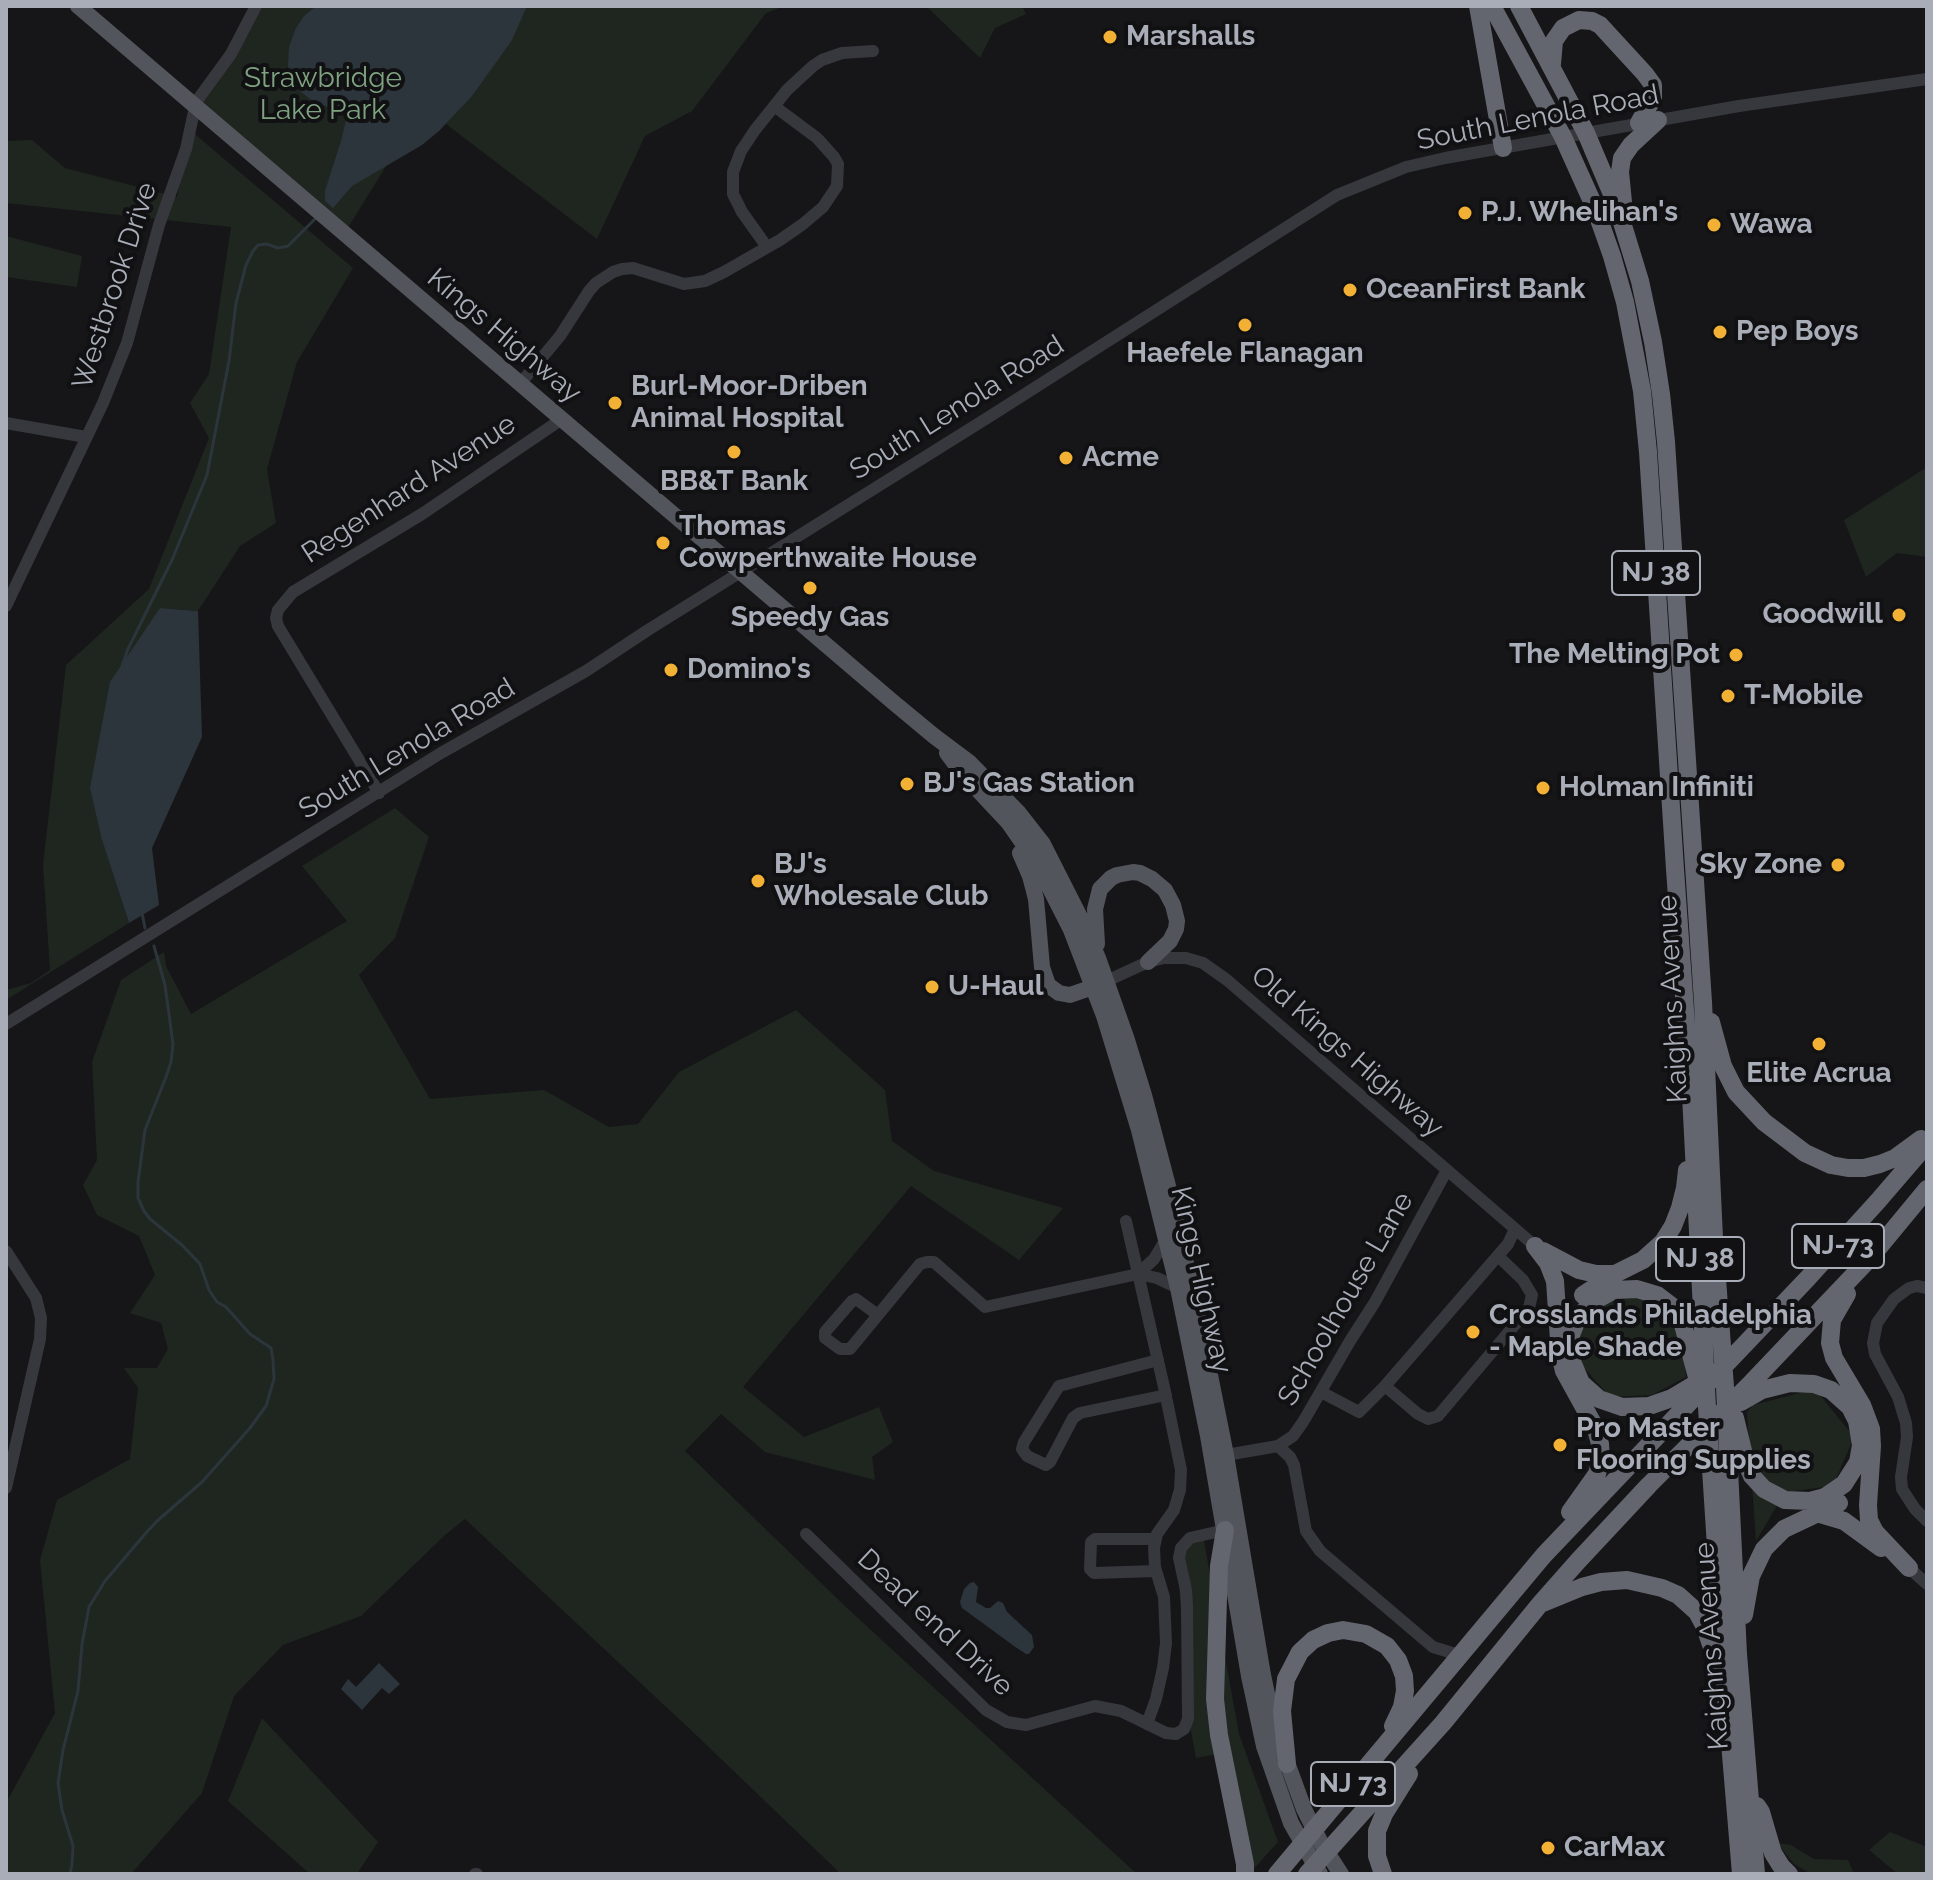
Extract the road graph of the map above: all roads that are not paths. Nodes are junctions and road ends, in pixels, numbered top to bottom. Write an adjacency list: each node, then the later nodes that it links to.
1 (78, 6): 10 (main road, Kings Highway)
2 (256, 6): 10 (street, Westbrook Drive)
3 (1478, 6): 14 (highway)
4 (1492, 6): 13 (highway, NJ 38)
5 (1519, 6): 7 (highway, NJ 38)
6 (873, 51): 9 (street)
7 (1552, 67): 11 (highway); 12 (highway, NJ 38)
8 (1927, 79): 11 (street, South Lenola Road)
9 (774, 106): 16 (street); 16 (street)
10 (195, 107): 17 (main road, Kings Highway); 20 (street, Westbrook Drive)
11 (1648, 122): 12 (street, South Lenola Road); 15 (highway)
12 (1586, 133): 13 (street, South Lenola Road); 15 (highway, Kaighns Avenue / NJ 38)
13 (1563, 137): 14 (street, South Lenola Road); 31 (highway, Kaighns Avenue / NJ 38)
14 (1503, 148): 21 (street, South Lenola Road)
15 (1629, 240): 29 (highway, Kaighns Avenue / NJ 38)
16 (767, 247): 17 (street)
17 (520, 384): 18 (main road, Kings Highway)
18 (562, 419): 21 (main road, Kings Highway); 24 (street, Regenhard Avenue)
19 (6, 423): 20 (street)
20 (86, 437): 22 (street, Westbrook Drive)
21 (741, 572): 23 (main road, Kings Highway); 24 (street, South Lenola Road)
22 (6, 606)
23 (934, 736): 25 (main road, Kings Highway); 26 (main road, Kings Highway)
24 (379, 793): 30 (street, South Lenola Road)
25 (1010, 825): 28 (main road, Kings Highway); 28 (main road)
26 (1098, 958): 27 (main road); 28 (main road)
27 (1148, 962): 28 (street, Old Kings Highway); 34 (street, Old Kings Highway)
28 (1100, 984): 38 (main road, Kings Highway); 59 (main road, Kings Highway)
29 (1703, 1002): 32 (highway); 50 (highway, Kaighns Avenue / NJ 38)
30 (6, 1024)
31 (1692, 1111): 44 (highway); 56 (highway, Kaighns Avenue / NJ 38)
32 (1927, 1135)
33 (1927, 1144): 50 (highway, NJ-73)
34 (1447, 1170): 37 (street, Old Kings Highway); 53 (street, Schoolhouse Lane)
35 (1927, 1189): 42 (highway, NJ-73)
36 (1126, 1221): 43 (street)
37 (1515, 1229): 39 (street, Old Kings Highway); 41 (street)
38 (1166, 1239): 43 (street); 45 (main road, Kings Highway)
39 (1535, 1246): 44 (highway); 48 (highway)
40 (6, 1251): 57 (street)
41 (1498, 1256): 51 (street); 51 (street)
42 (1870, 1258): 52 (highway, NJ-73); 60 (highway)
43 (1138, 1274): 45 (street); 47 (street); 49 (street)
44 (1615, 1274): 48 (highway)
45 (1178, 1288): 64 (main road, Kings Highway)
46 (1927, 1288): 63 (street)
47 (878, 1315): 47 (street)
48 (1559, 1339): 67 (highway)
49 (1158, 1360): 54 (street); 54 (street)
50 (1720, 1381): 52 (highway); 55 (highway); 73 (highway, Kaighns Avenue / NJ 38)
51 (1385, 1386): 53 (street)
52 (1752, 1389): 56 (highway)
53 (1321, 1392): 58 (street, Schoolhouse Lane)
54 (1166, 1395): 66 (street)
55 (1681, 1403): 56 (highway); 67 (highway, NJ 73)
56 (1714, 1410): 71 (highway, NJ 73); 75 (highway, Kaighns Avenue / NJ 38)
57 (12, 1439): 61 (street)
58 (1278, 1446): 59 (street, Schoolhouse Lane); 72 (street, Schoolhouse Lane)
59 (1226, 1455): 79 (main road, Kings Highway)
60 (1872, 1455): 62 (highway); 68 (highway)
61 (6, 1488)
62 (1817, 1513): 68 (highway); 73 (highway)
63 (1927, 1521)
64 (1225, 1530): 78 (street, Dead end Drive); 82 (highway); 85 (main road, Kings Highway)
65 (806, 1534): 78 (street, Dead end Drive)
66 (1155, 1539): 69 (street); 69 (street)
67 (1544, 1555): 74 (highway, NJ 73)
68 (1909, 1568): 70 (street)
69 (1156, 1571): 78 (street)
70 (1927, 1584)
71 (1540, 1604): 75 (highway); 77 (highway, NJ 73)
72 (1433, 1647): 74 (street, Schoolhouse Lane); 76 (street, Schoolhouse Lane)
73 (1738, 1654): 81 (highway, Kaighns Avenue / NJ 38)
74 (1459, 1655): 76 (highway, NJ 73)
75 (1724, 1671): 88 (highway, Kaighns Avenue / NJ 38)
76 (1444, 1674): 80 (highway, NJ 73)
77 (1443, 1723): 84 (highway, NJ 73); 87 (highway)
78 (1147, 1724)
79 (1287, 1764): 80 (highway); 86 (main road, Kings Highway)
80 (1368, 1767): 83 (highway, NJ 73)
81 (1750, 1793): 89 (highway, Kaighns Avenue / NJ 38); 90 (highway)
82 (1245, 1874)
83 (1277, 1874)
84 (1307, 1874)
85 (1320, 1874)
86 (1341, 1874)
87 (1383, 1874)
88 (1741, 1874)
89 (1756, 1874)
90 (1789, 1874)

